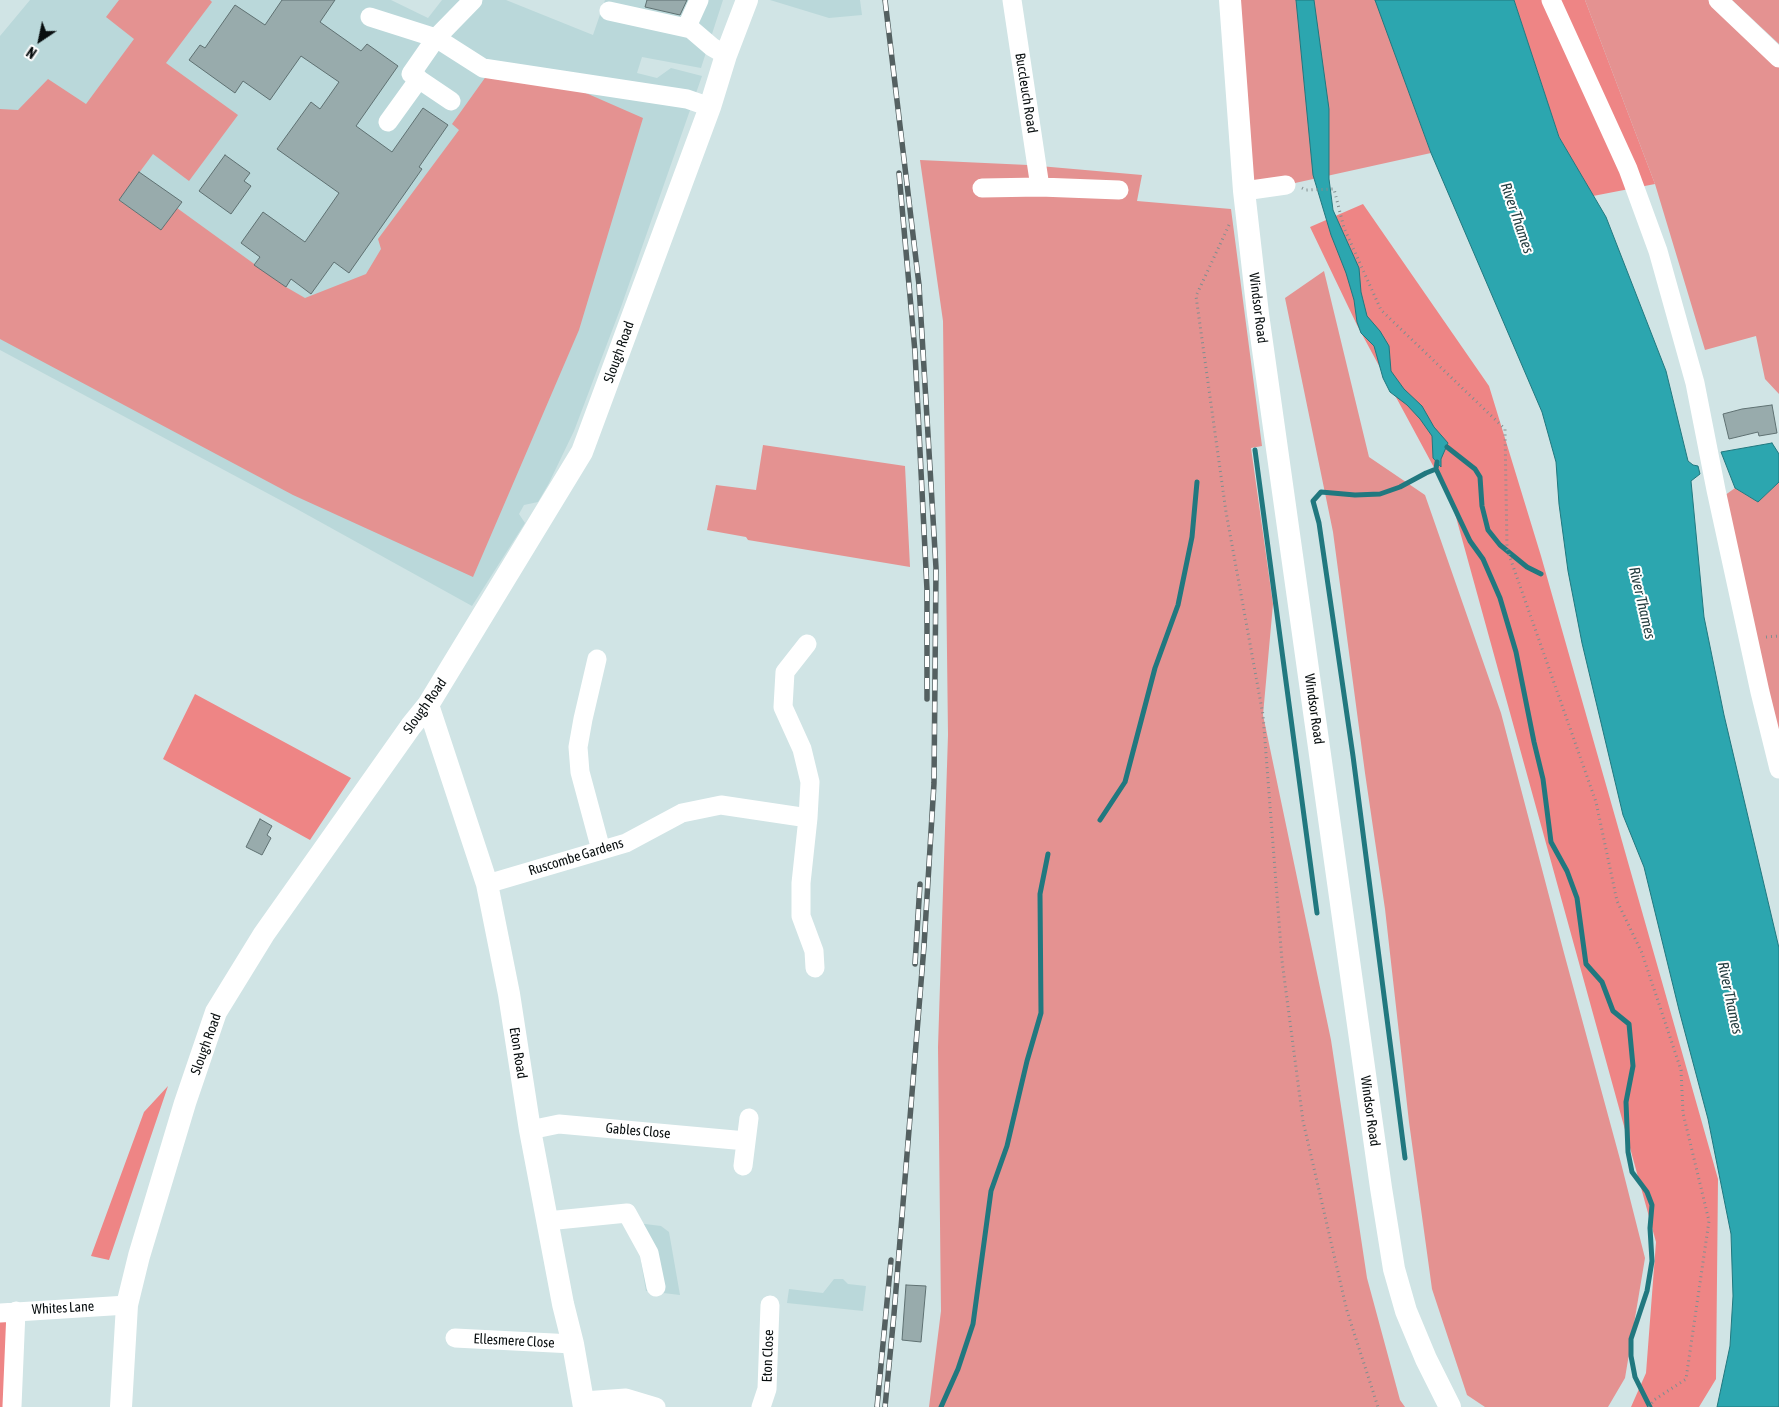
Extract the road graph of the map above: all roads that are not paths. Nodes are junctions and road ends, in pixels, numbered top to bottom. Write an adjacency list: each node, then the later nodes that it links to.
1 (699, 0): 10 (street)
2 (747, 0): 12 (main road, Slough Road)
3 (1012, 0): 19 (street, Buccleuch Road)
4 (1230, 0): 22 (main road, Windsor Road)
5 (1551, 0): 26 (street)
6 (1718, 0): 13 (street)
7 (473, 1): 11 (street)
8 (609, 11): 10 (street)
9 (370, 17): 11 (street)
10 (691, 29): 12 (street)
11 (436, 38): 14 (street); 16 (street)
12 (726, 55): 16 (main road, Slough Road)
13 (1779, 58)
14 (419, 79): 15 (street); 17 (street)
15 (451, 101)
16 (710, 107): 25 (main road, Slough Road)
17 (388, 122)
18 (1286, 185): 22 (street)
19 (1040, 187): 20 (street); 21 (street)
20 (982, 188)
21 (1119, 190)
22 (1244, 191): 47 (main road, Windsor Road)
23 (807, 644): 27 (street)
24 (597, 659): 28 (street)
25 (428, 705): 29 (main road, Eton Road); 37 (main road, Slough Road)
26 (1779, 769)
27 (808, 818): 28 (street, Ruscombe Gardens); 30 (street)
28 (601, 850): 29 (street, Ruscombe Gardens)
29 (487, 884): 32 (main road, Eton Road)
30 (815, 968)
31 (749, 1118): 33 (street)
32 (530, 1130): 33 (street, Gables Close); 35 (main road, Eton Road)
33 (746, 1141): 34 (street)
34 (743, 1166)
35 (547, 1221): 36 (street); 41 (main road, Eton Road)
36 (656, 1287)
37 (127, 1305): 39 (street, Whites Lane); 44 (main road, Slough Road)
38 (770, 1305): 46 (street, Eton Close)
39 (8, 1312): 43 (street)
40 (455, 1338): 41 (street, Ellesmere Close)
41 (573, 1344): 42 (main road, Eton Road)
42 (584, 1404): 45 (street)
43 (12, 1406)
44 (121, 1407)
45 (656, 1407)
46 (760, 1407)
47 (1450, 1407)

